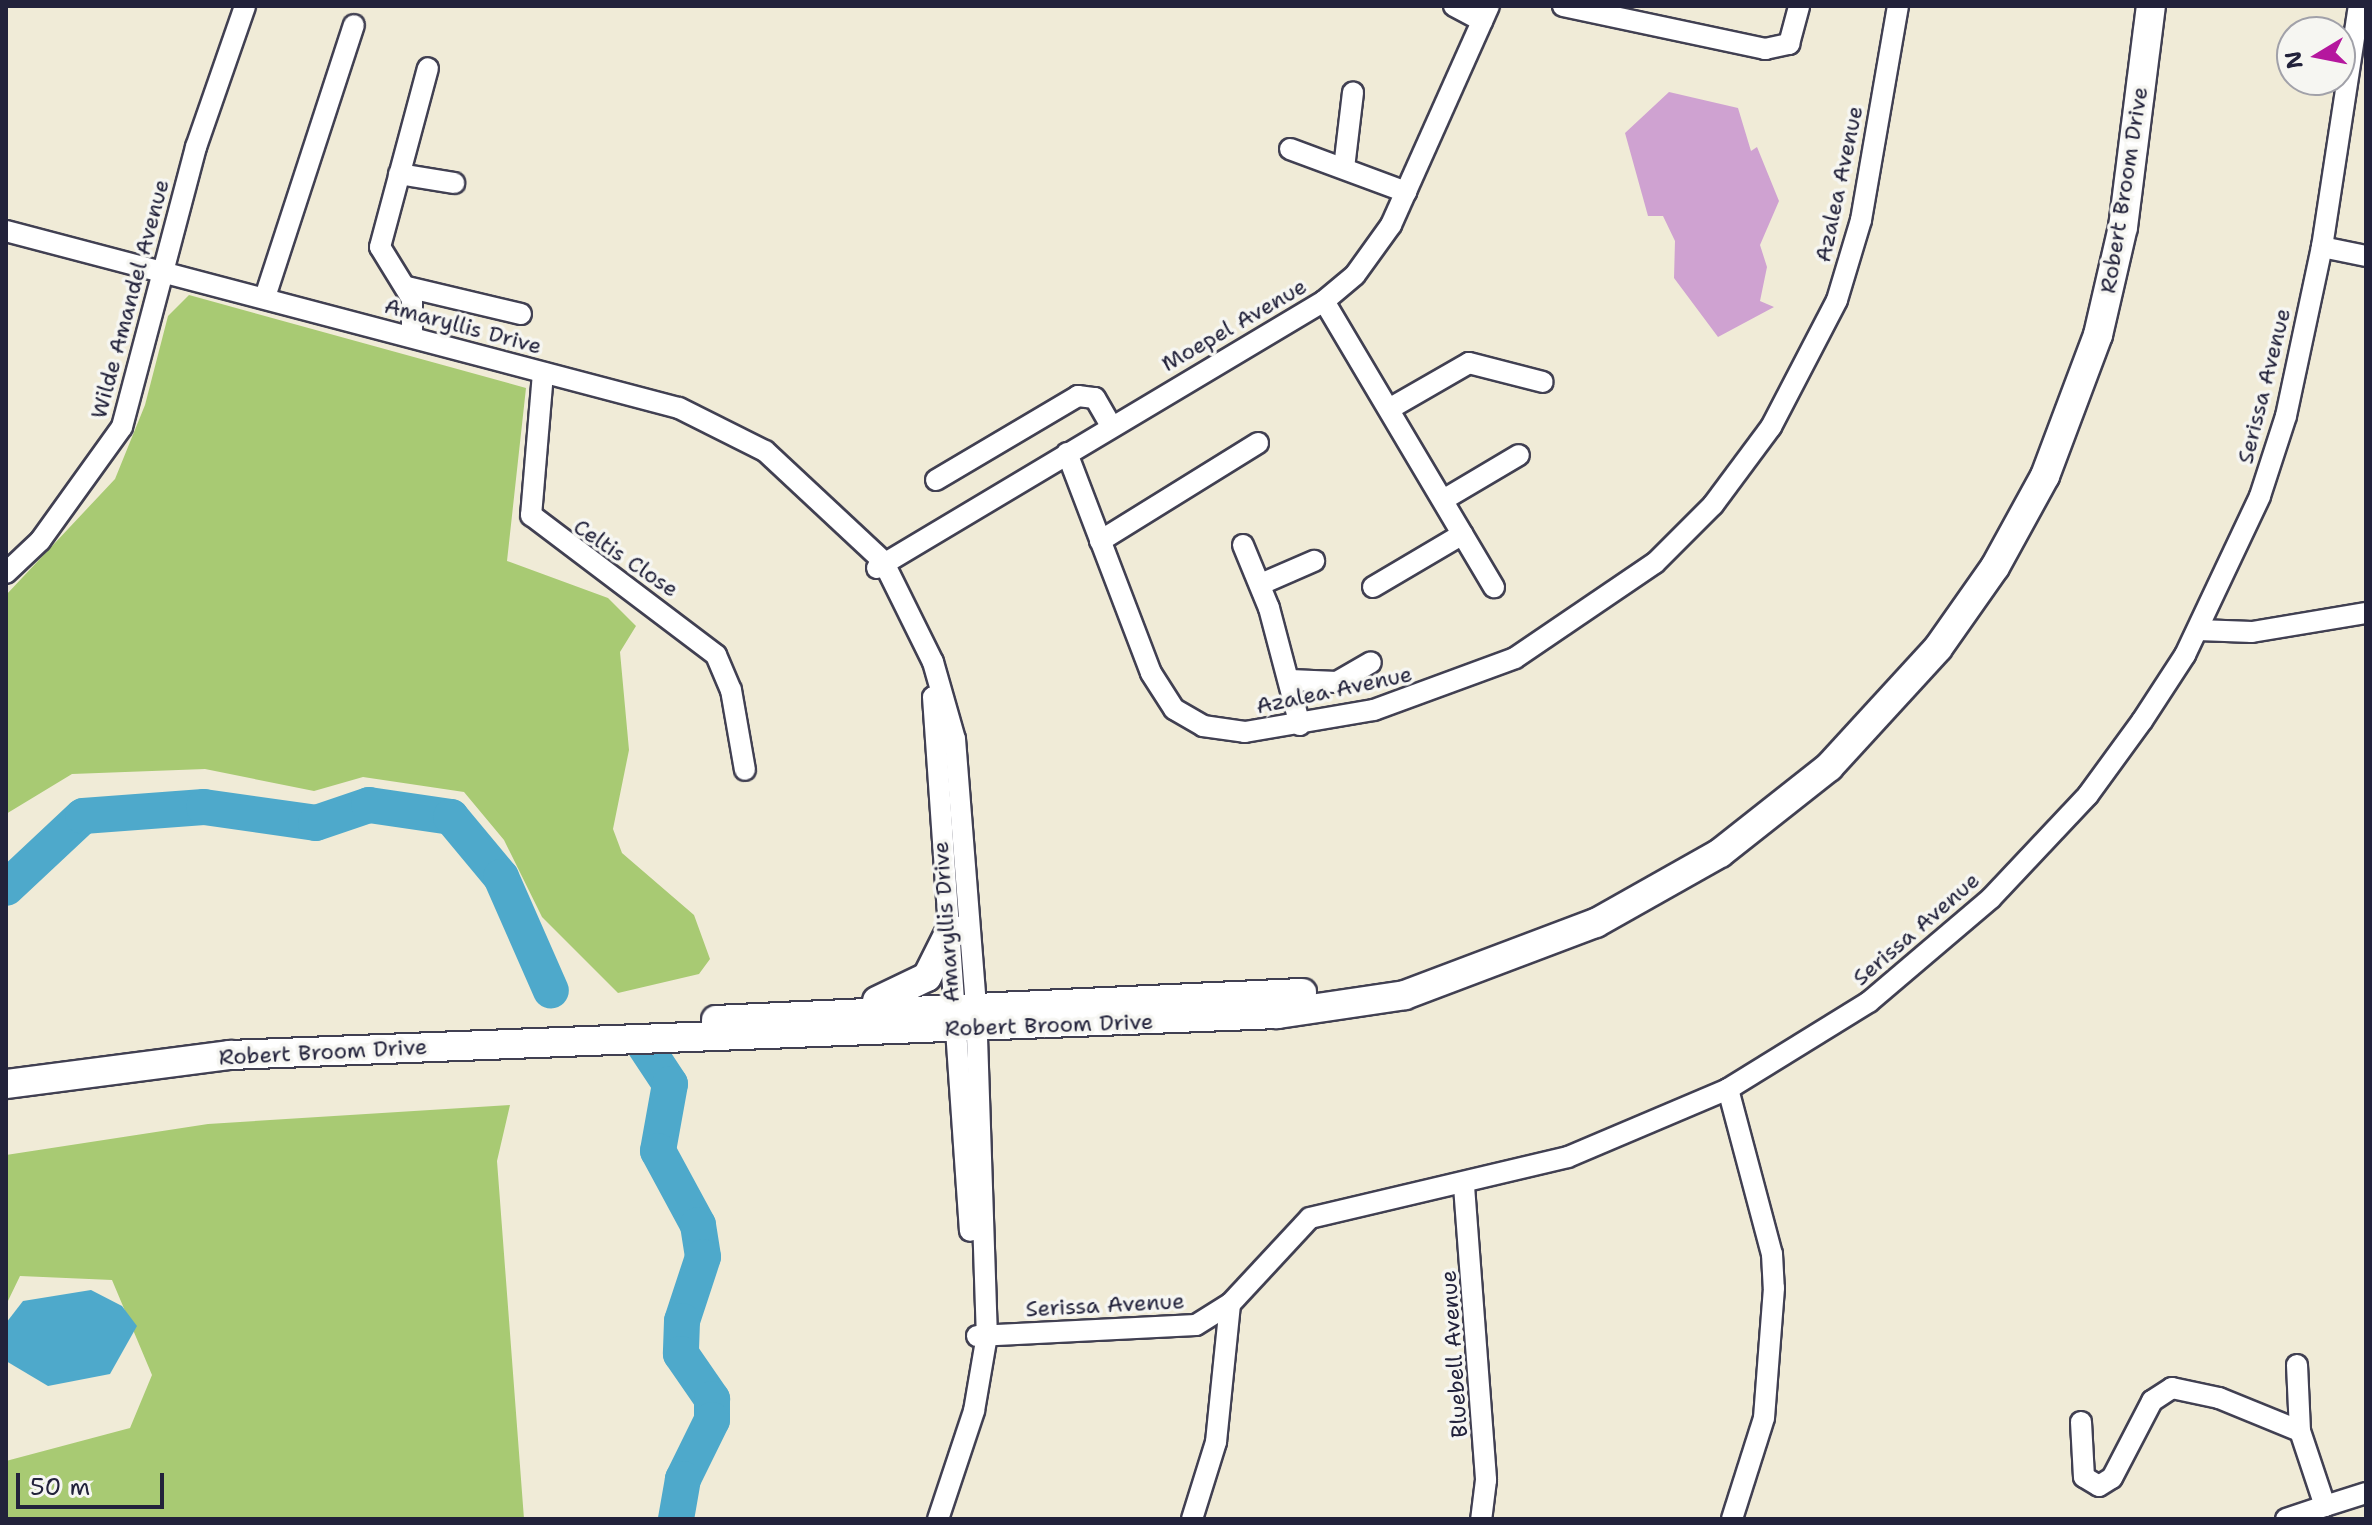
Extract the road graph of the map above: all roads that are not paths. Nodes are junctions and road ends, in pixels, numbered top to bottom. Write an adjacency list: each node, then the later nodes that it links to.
1 (245, 6): 20 (street, Wilde Amandel Avenue)
2 (1454, 6): 8 (street)
3 (1563, 6): 4 (street)
4 (1799, 6)
5 (1898, 6): 48 (street, Azalea Avenue)
6 (2151, 6): 52 (street, Robert Broom Drive)
7 (2359, 6): 18 (street, Serissa Avenue)
8 (1486, 13): 16 (street, Moepel Avenue)
9 (354, 25): 22 (street)
10 (428, 68): 14 (street)
11 (1353, 93): 13 (street)
12 (1290, 149): 13 (street)
13 (1344, 168): 16 (street)
14 (399, 174): 15 (street); 21 (street)
15 (454, 183)
16 (1406, 192): 23 (street, Moepel Avenue)
17 (6, 231): 20 (street, Amaryllis Drive)
18 (2322, 247): 19 (street); 45 (street, Serissa Avenue)
19 (2366, 256)
20 (162, 271): 22 (street, Amaryllis Drive); 40 (street, Wilde Amandel Avenue)
21 (407, 287): 24 (street); 25 (street)
22 (265, 297): 25 (street, Amaryllis Drive)
23 (1324, 301): 28 (street); 29 (street, Moepel Avenue)
24 (521, 314)
25 (412, 337): 26 (street, Amaryllis Drive)
26 (543, 373): 38 (street, Amaryllis Drive); 49 (street, Celtis Close)
27 (1543, 382): 28 (street)
28 (1389, 409): 34 (street)
29 (1111, 426): 31 (street, Moepel Avenue); 33 (street)
30 (1258, 443): 36 (street)
31 (1067, 453): 36 (street, Azalea Avenue); 38 (street, Moepel Avenue)
32 (1519, 455): 34 (street)
33 (936, 480)
34 (1443, 500): 35 (street)
35 (1463, 534): 42 (street); 43 (street)
36 (1100, 541): 48 (street, Azalea Avenue)
37 (1243, 545): 41 (street)
38 (876, 559): 50 (street, Amaryllis Drive); 52 (street, Amaryllis Drive)
39 (1314, 561): 41 (street)
40 (6, 573)
41 (1261, 584): 47 (street)
42 (1373, 587)
43 (1494, 587)
44 (2366, 613): 45 (street)
45 (2198, 630): 55 (street, Serissa Avenue)
46 (1371, 662): 47 (street)
47 (1290, 680): 48 (street)
48 (1300, 725)
49 (745, 770)
50 (951, 929): 51 (street); 52 (street, Amaryllis Drive)
51 (833, 1012): 52 (street, Robert Broom Drive); 53 (street, Robert Broom Drive)
52 (966, 1018): 53 (street, Robert Broom Drive); 58 (street, Amaryllis Drive)
53 (641, 1037): 54 (street, Robert Broom Drive)
54 (6, 1084)
55 (1728, 1089): 56 (street, Serissa Avenue); 67 (street)
56 (1464, 1186): 57 (street, Serissa Avenue); 66 (street, Bluebell Avenue)
57 (1230, 1304): 58 (street, Serissa Avenue); 65 (street)
58 (982, 1335): 64 (street, Amaryllis Drive)
59 (2297, 1365): 61 (street)
60 (2081, 1422): 61 (street)
61 (2300, 1431): 63 (street)
62 (2366, 1493): 63 (street)
63 (2325, 1506): 68 (street)
64 (938, 1519)
65 (1192, 1519)
66 (1481, 1519)
67 (1732, 1519)
68 (2286, 1519)

